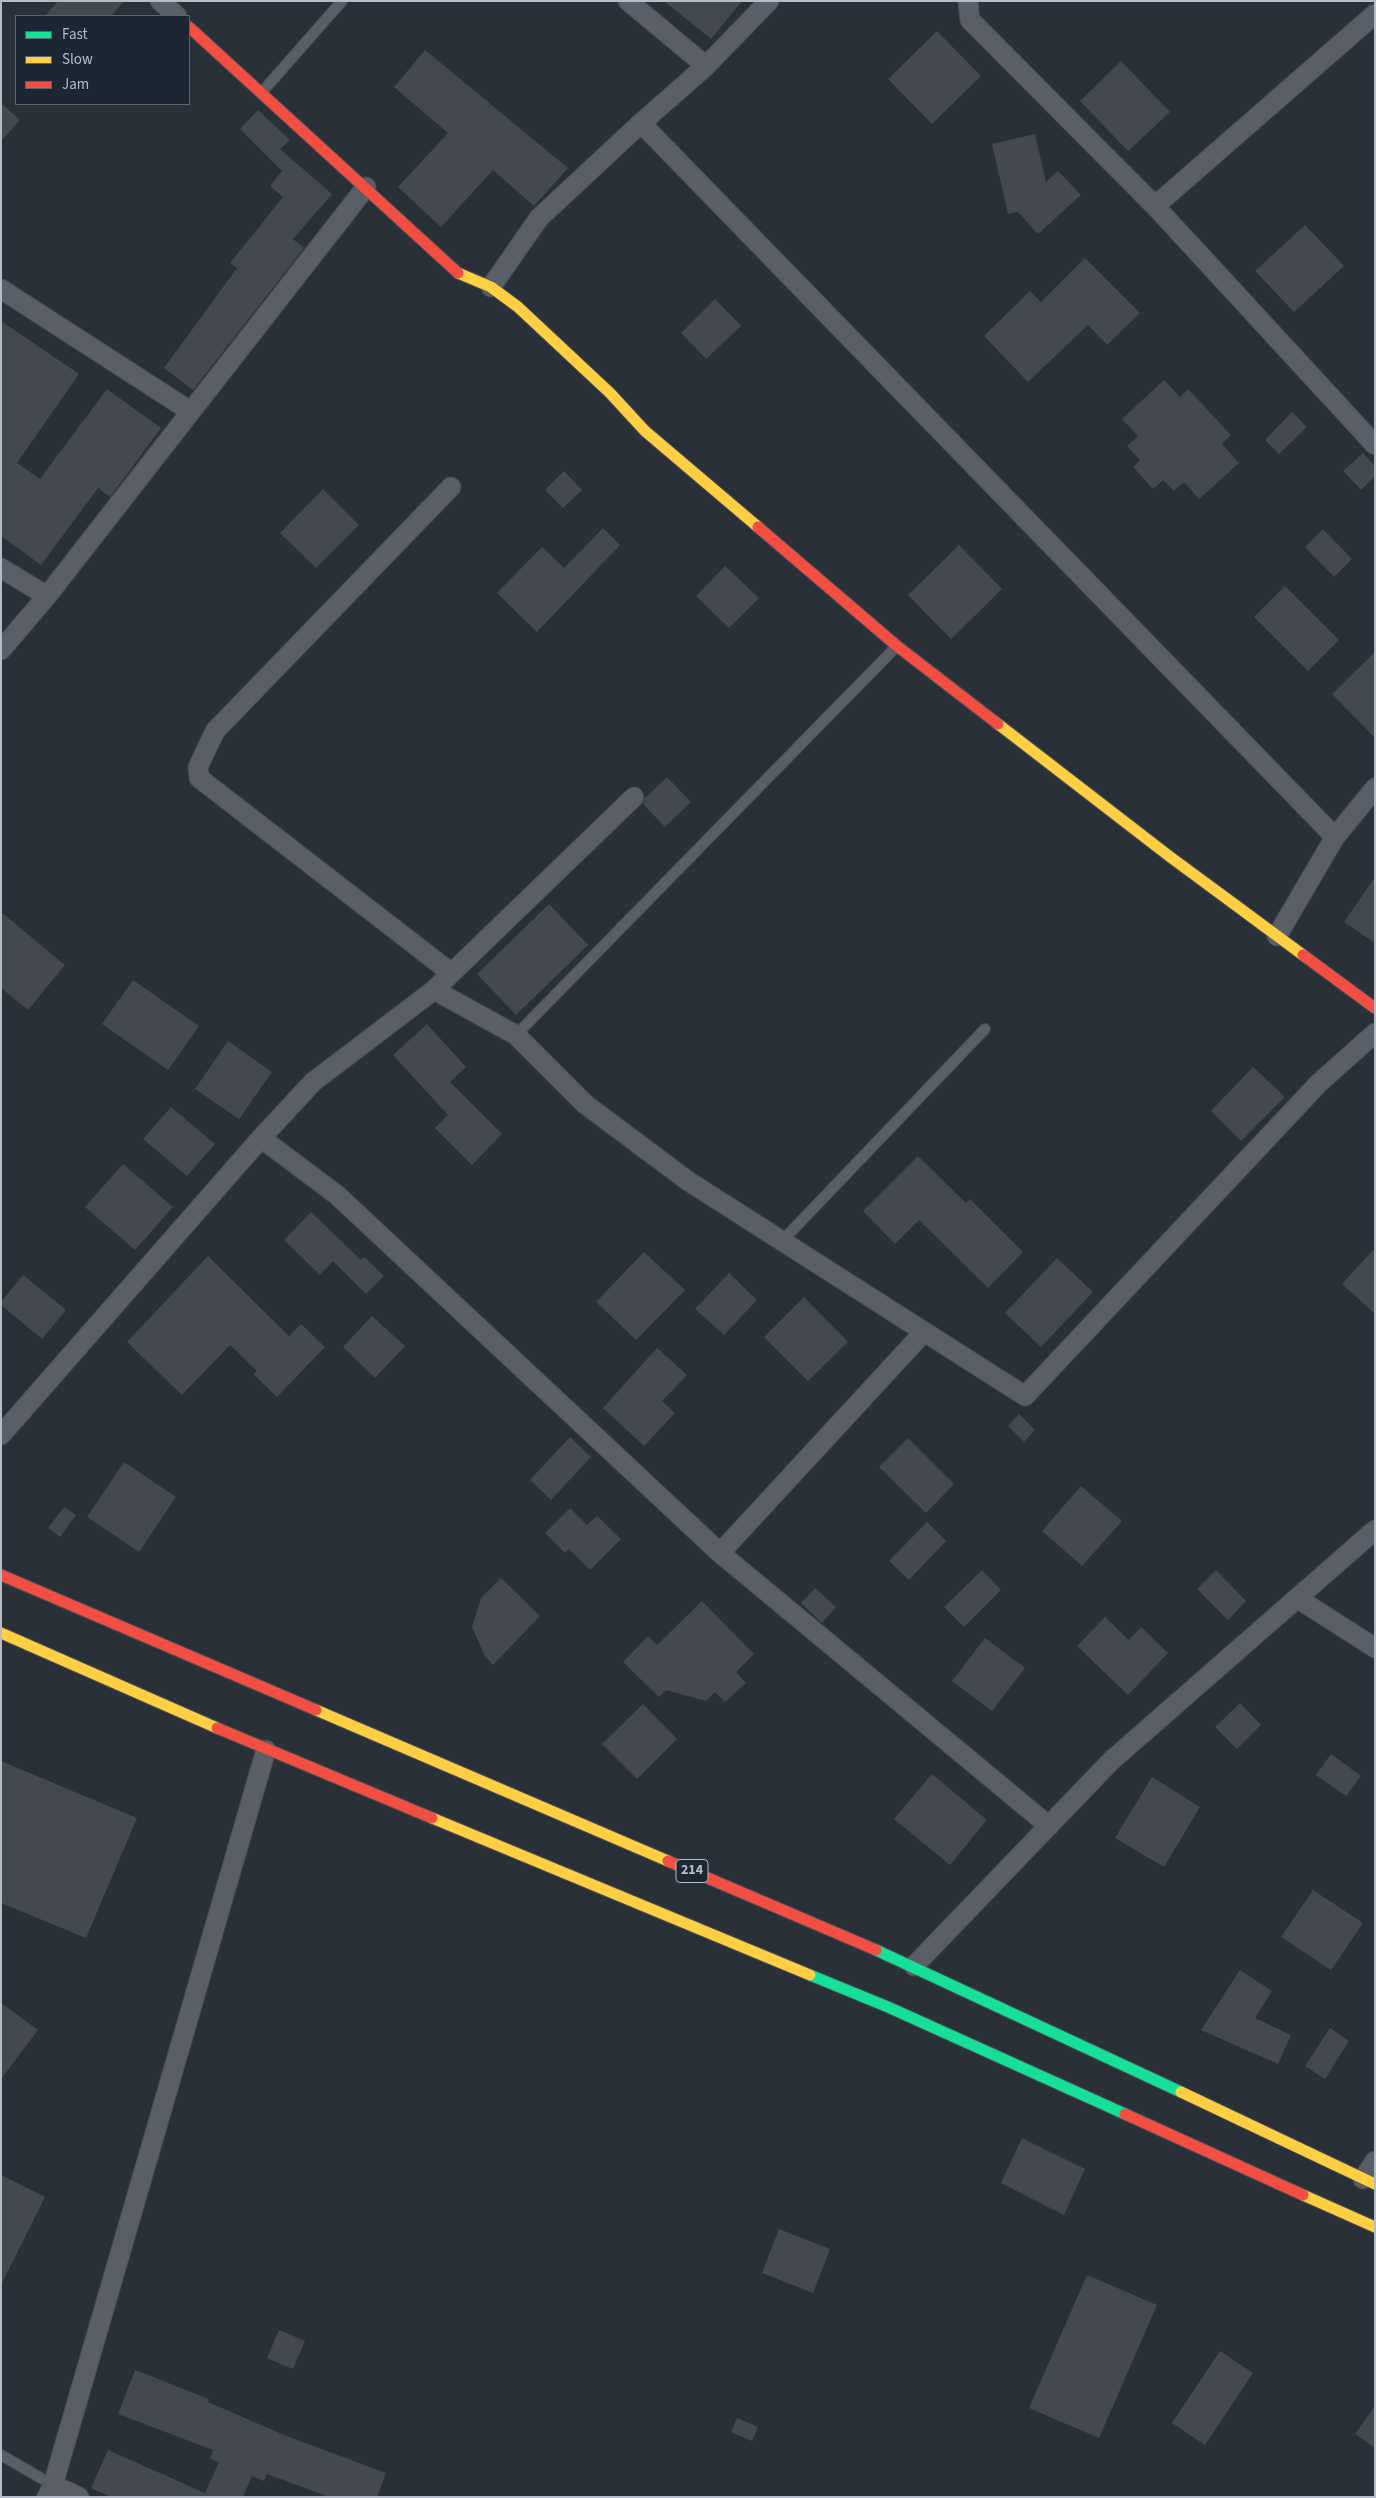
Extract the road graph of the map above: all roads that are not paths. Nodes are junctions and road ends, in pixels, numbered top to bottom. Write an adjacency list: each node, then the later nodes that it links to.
1 (160, 1): 7 (street)
2 (342, 1): 10 (lane)
3 (628, 1): 9 (street)
4 (769, 1): 9 (street)
5 (968, 1): 13 (street)
6 (1375, 14): 13 (street)
7 (176, 15)
8 (190, 28): 10 (main road)
9 (706, 66): 11 (street)
10 (262, 93): 12 (main road)
11 (641, 123): 14 (street); 25 (street)
12 (366, 187): 14 (main road); 16 (street)
13 (1155, 206): 17 (street)
14 (491, 287): 21 (main road)
15 (1, 289): 16 (street)
16 (190, 411): 20 (street)
17 (1375, 445)
18 (450, 487): 27 (street)
19 (1, 568): 20 (street)
20 (47, 596): 22 (street)
21 (897, 646): 26 (main road); 32 (lane)
22 (1, 650)
23 (1375, 788): 25 (street)
24 (634, 797): 27 (street)
25 (1335, 837): 26 (street)
26 (1277, 936): 29 (main road)
27 (450, 972): 28 (street)
28 (434, 990): 32 (street); 33 (street)
29 (1375, 1008)
30 (985, 1029): 34 (lane)
31 (1375, 1033): 35 (street)
32 (516, 1035): 34 (street)
33 (261, 1138): 36 (street); 38 (street)
34 (782, 1241): 35 (street)
35 (924, 1332): 38 (street)
36 (1, 1435)
37 (1375, 1530): 40 (street)
38 (720, 1553): 44 (street)
39 (1, 1575): 45 (main road, 214)
40 (1298, 1598): 42 (street); 44 (street)
41 (1, 1633): 43 (main road)
42 (1375, 1648)
43 (266, 1750): 48 (main road); 50 (street)
44 (1049, 1826): 45 (street)
45 (914, 1966): 47 (main road, 214)
46 (1375, 2162): 47 (street)
47 (1369, 2181)
48 (1375, 2227)
49 (1, 2455): 50 (lane)
50 (50, 2491): 51 (street)
51 (79, 2497)

